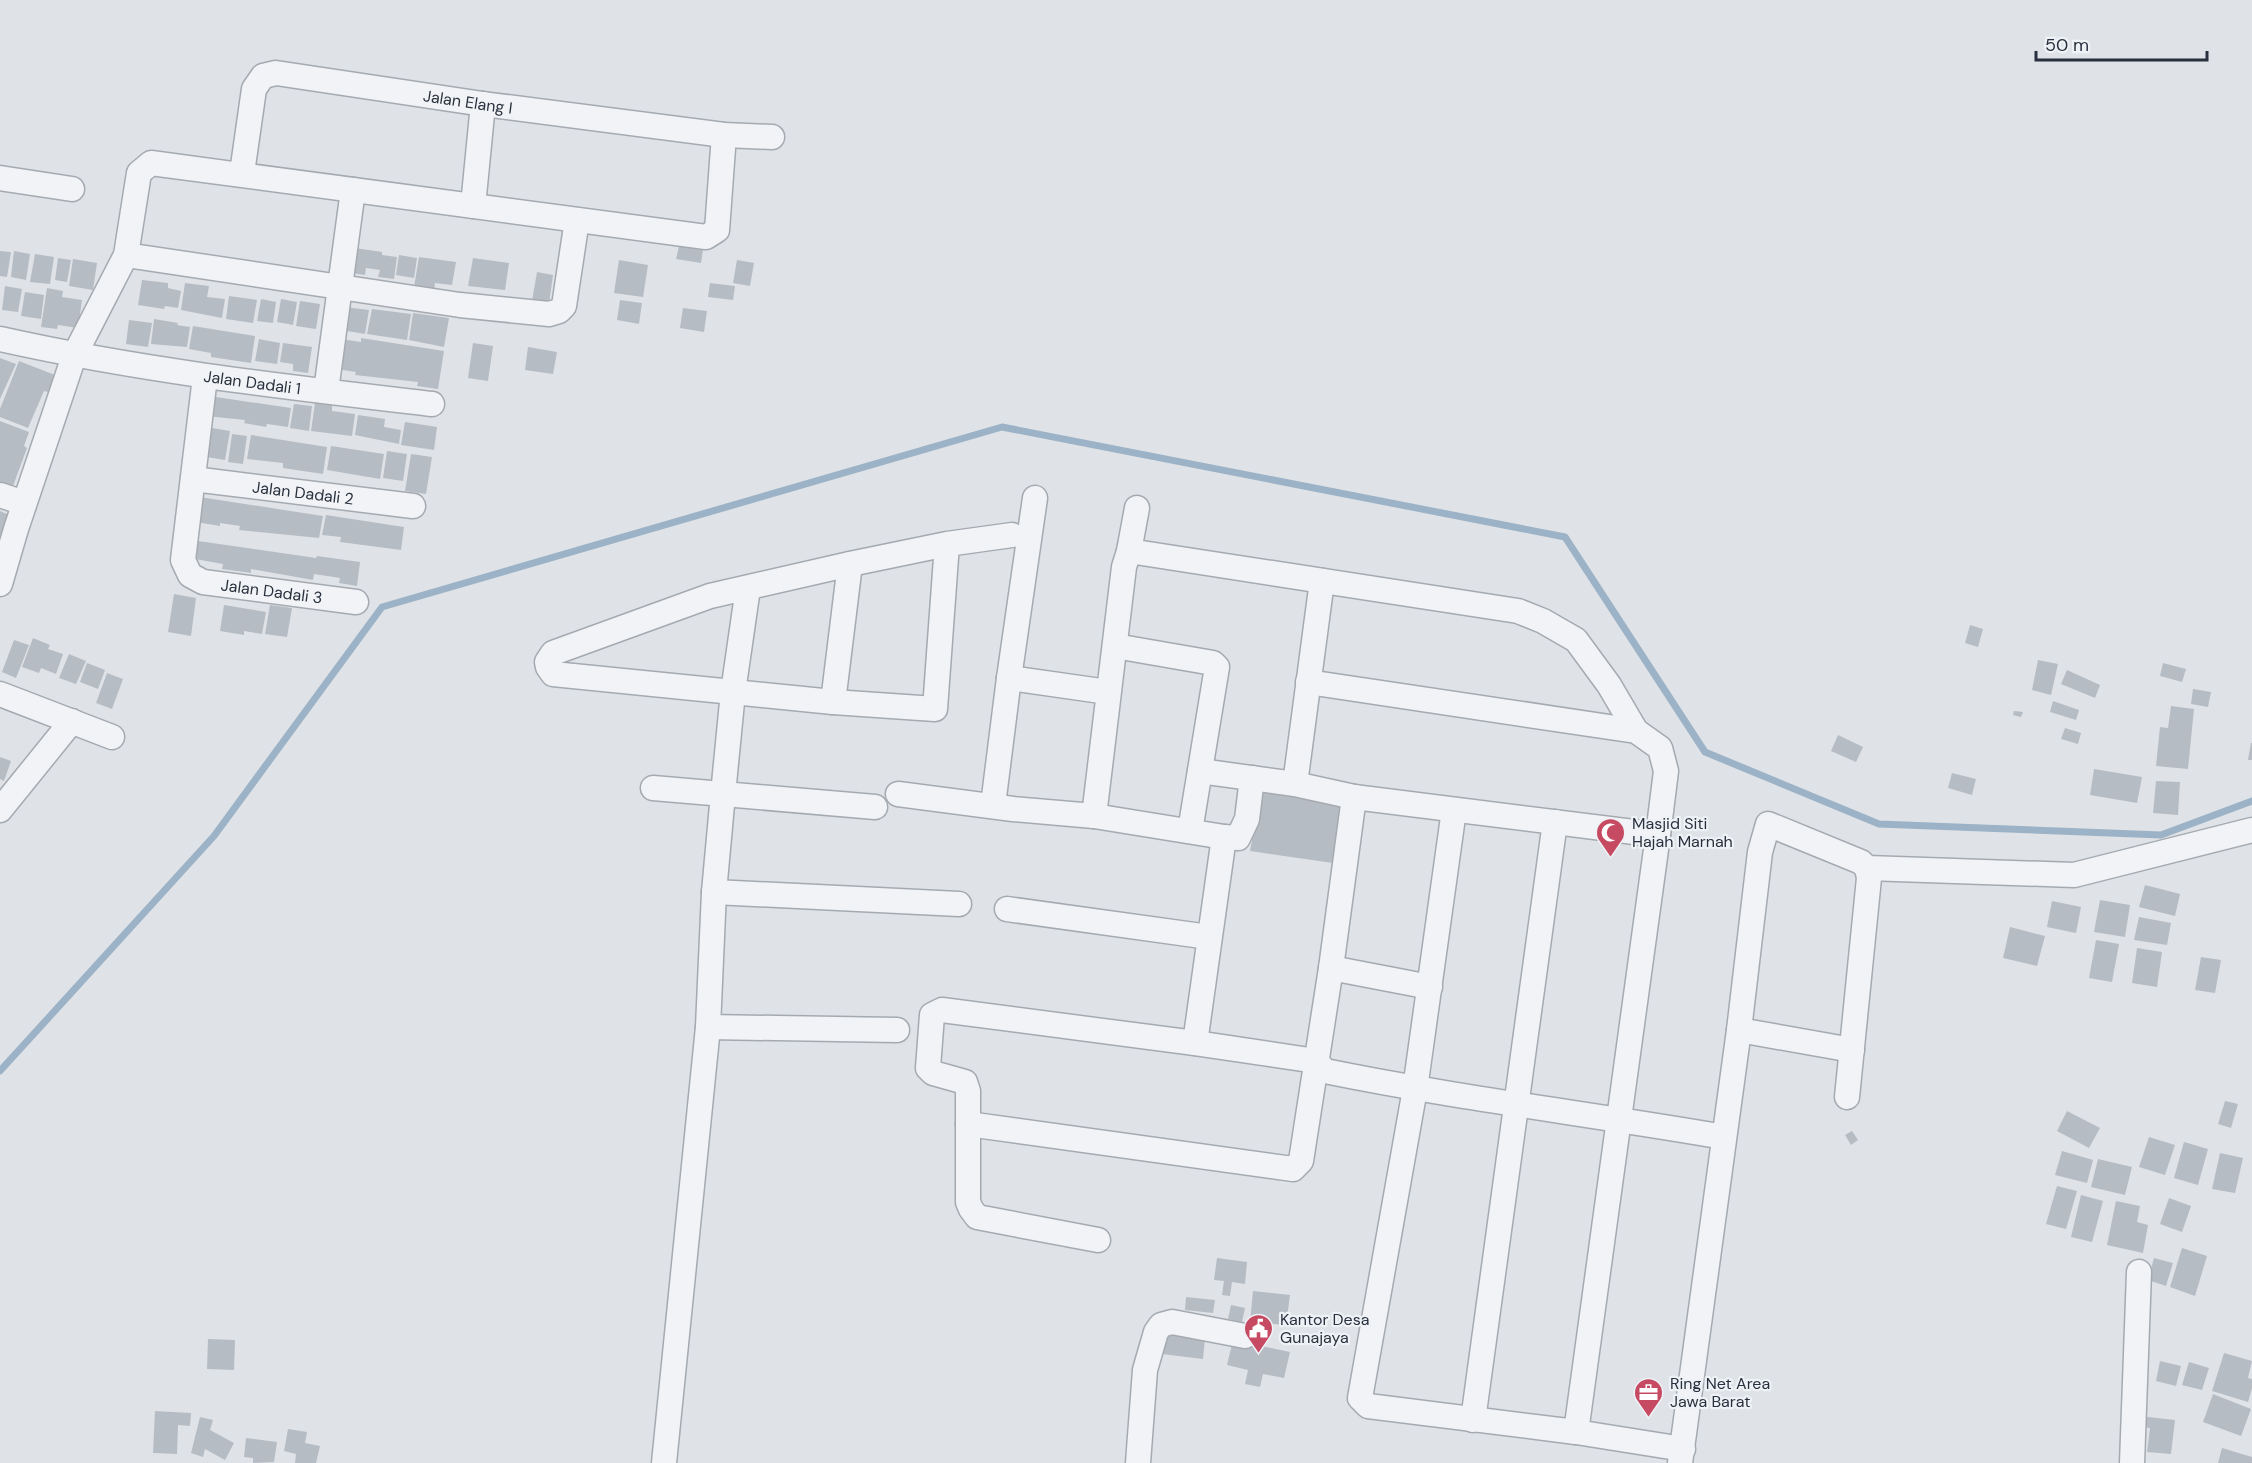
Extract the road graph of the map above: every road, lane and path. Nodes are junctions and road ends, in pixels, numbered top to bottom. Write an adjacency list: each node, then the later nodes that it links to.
1 (483, 104): 2 (street, Jalan Elang I); 4 (street, Jalan Elang I); 8 (street)
2 (724, 135): 3 (street, Jalan Elang I); 9 (street)
3 (772, 136)
4 (242, 173): 7 (street); 10 (street)
5 (0, 178): 6 (street)
6 (72, 189)
7 (353, 190): 8 (street); 11 (street)
8 (472, 206): 9 (street)
9 (577, 220): 11 (street)
10 (126, 255): 11 (street); 13 (street)
11 (340, 288): 15 (street)
12 (0, 339): 13 (street, Jalan Dadali 1)
13 (74, 356): 14 (street, Jalan Dadali 1); 20 (street)
14 (205, 377): 15 (street, Jalan Dadali 1); 17 (street)
15 (326, 391): 16 (street, Jalan Dadali 1)
16 (432, 404)
17 (193, 479): 21 (street, Jalan Dadali 2); 30 (street, Jalan Dadali 3)
18 (0, 495): 20 (street)
19 (1035, 498): 32 (street)
20 (24, 503): 28 (street)
21 (413, 506)
22 (1137, 508): 25 (street)
23 (1011, 535): 24 (street)
24 (947, 544): 26 (street); 37 (street)
25 (1129, 551): 27 (street); 31 (street)
26 (850, 564): 29 (street); 37 (street)
27 (1322, 581): 33 (street); 39 (street)
28 (0, 584)
29 (748, 588): 34 (street); 34 (street)
30 (356, 602)
31 (1115, 646): 35 (street); 41 (street)
32 (1009, 678): 35 (street); 48 (street)
33 (1308, 682): 39 (street); 43 (street)
34 (733, 692): 37 (street); 45 (street)
35 (1108, 692): 52 (street)
36 (0, 694): 38 (street)
37 (833, 702)
38 (72, 721): 40 (street); 50 (street)
39 (1636, 731): 56 (street)
40 (112, 737)
41 (1200, 771): 42 (street); 55 (street)
42 (1252, 778): 43 (street); 57 (street)
43 (1295, 784): 47 (street)
44 (653, 788): 45 (street)
45 (723, 794): 49 (street); 59 (street)
46 (898, 794): 48 (street)
47 (1354, 797): 51 (street); 63 (street)
48 (993, 805): 52 (street)
49 (875, 807)
50 (0, 810)
51 (1454, 810): 53 (street); 64 (street)
52 (1094, 816): 55 (street)
53 (1555, 822): 56 (street); 73 (street)
54 (2252, 830): 58 (street)
55 (1190, 831): 57 (street)
56 (1658, 836): 74 (street)
57 (1224, 837): 62 (street)
58 (1867, 868): 67 (street); 69 (street)
59 (714, 892): 60 (street); 65 (street)
60 (959, 904)
61 (1007, 909): 62 (street)
62 (1209, 937): 68 (street)
63 (1330, 968): 64 (street); 70 (street)
64 (1430, 987): 71 (street)
65 (708, 1027): 66 (street); 83 (street)
66 (897, 1030)
67 (1739, 1030): 69 (street); 76 (street)
68 (1195, 1043): 70 (street); 75 (street)
69 (1852, 1050): 72 (street)
70 (1316, 1061): 71 (street); 75 (street)
71 (1415, 1089): 73 (street); 80 (street)
72 (1847, 1097)
73 (1517, 1105): 74 (street); 80 (street)
74 (1618, 1119): 76 (street); 81 (street)
75 (968, 1124): 77 (street)
76 (1724, 1137): 82 (street)
77 (1098, 1240)
78 (2139, 1272): 85 (street)
79 (1245, 1336): 84 (street)
80 (1473, 1420): 81 (street)
81 (1576, 1432): 82 (street)
82 (1681, 1456)
83 (664, 1463)
84 (1138, 1463)
85 (2132, 1463)

